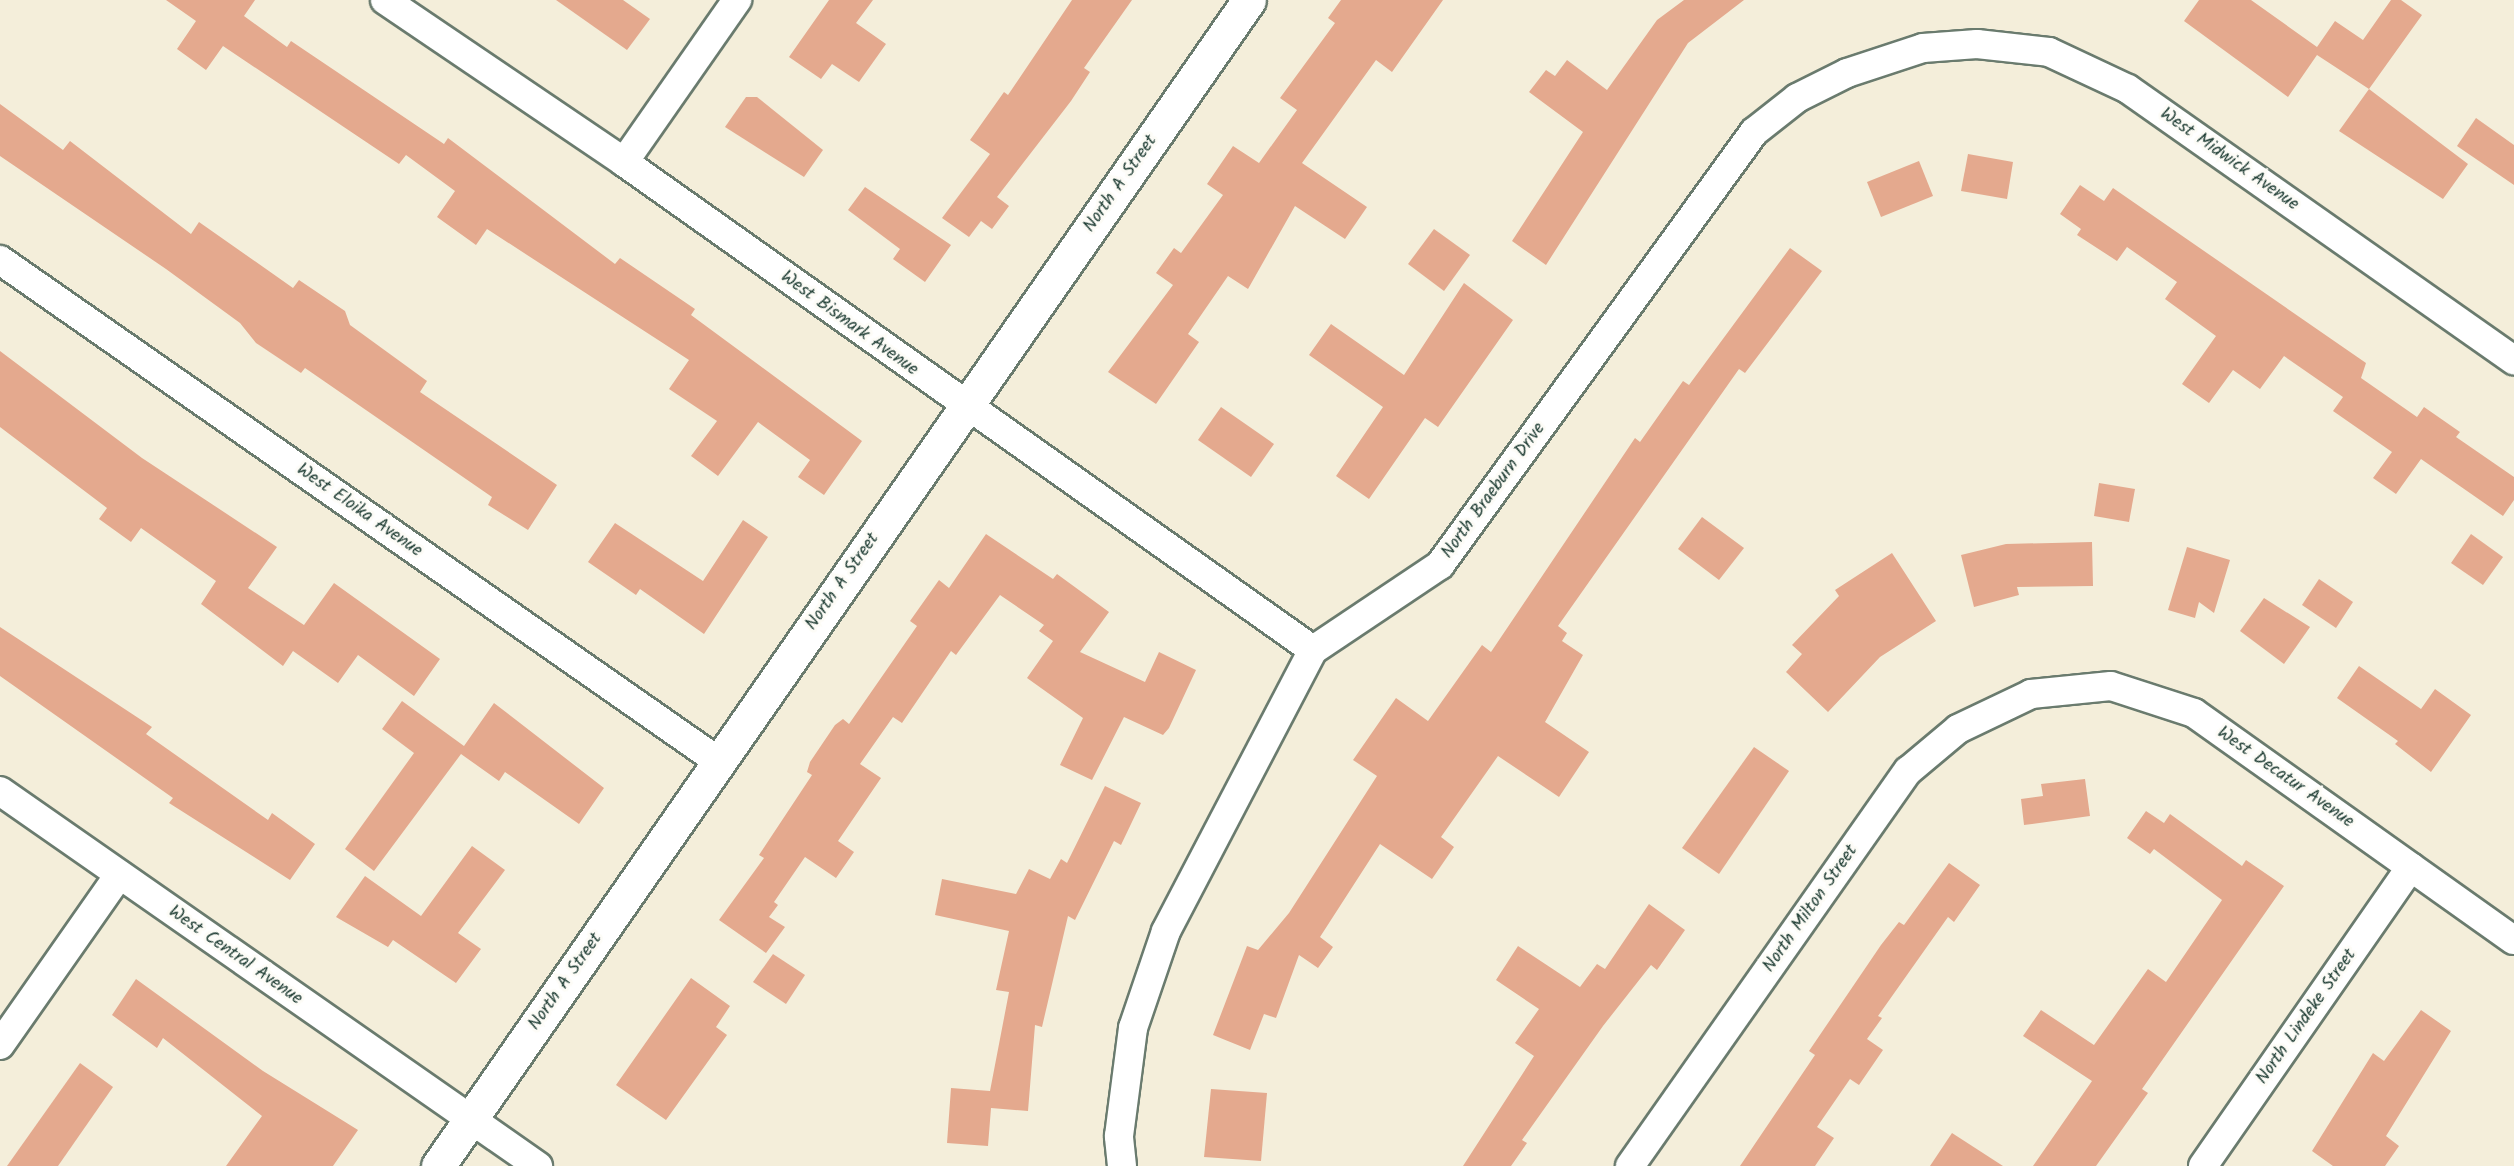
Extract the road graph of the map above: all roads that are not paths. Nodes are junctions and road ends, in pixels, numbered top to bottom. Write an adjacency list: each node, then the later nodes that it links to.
1 (385, 0): 5 (street, West Bismark Avenue)
2 (737, 0): 5 (street)
3 (1250, 0): 8 (street, North A Street)
4 (1912, 51): 7 (street, West Midwick Avenue); 9 (street, North Braeburn Drive)
5 (624, 162): 8 (street, West Bismark Avenue)
6 (0, 260): 11 (street, West Eloika Avenue)
7 (2514, 360)
8 (966, 408): 9 (street, West Bismark Avenue); 11 (street, North A Street)
9 (1312, 650): 20 (street, North Braeburn Drive)
10 (2031, 694): 13 (street, West Decatur Avenue); 21 (street, North Milton Street)
11 (718, 761): 17 (street, North A Street)
12 (0, 791): 14 (street, West Central Avenue)
13 (2411, 867): 15 (street, West Decatur Avenue); 22 (street, North Lindeke Street)
14 (119, 875): 16 (street); 17 (street, West Central Avenue)
15 (2514, 940)
16 (0, 1045)
17 (470, 1120): 18 (street, North A Street); 19 (street, West Central Avenue)
18 (438, 1166)
19 (538, 1166)
20 (1122, 1166)
21 (1630, 1166)
22 (2203, 1166)

